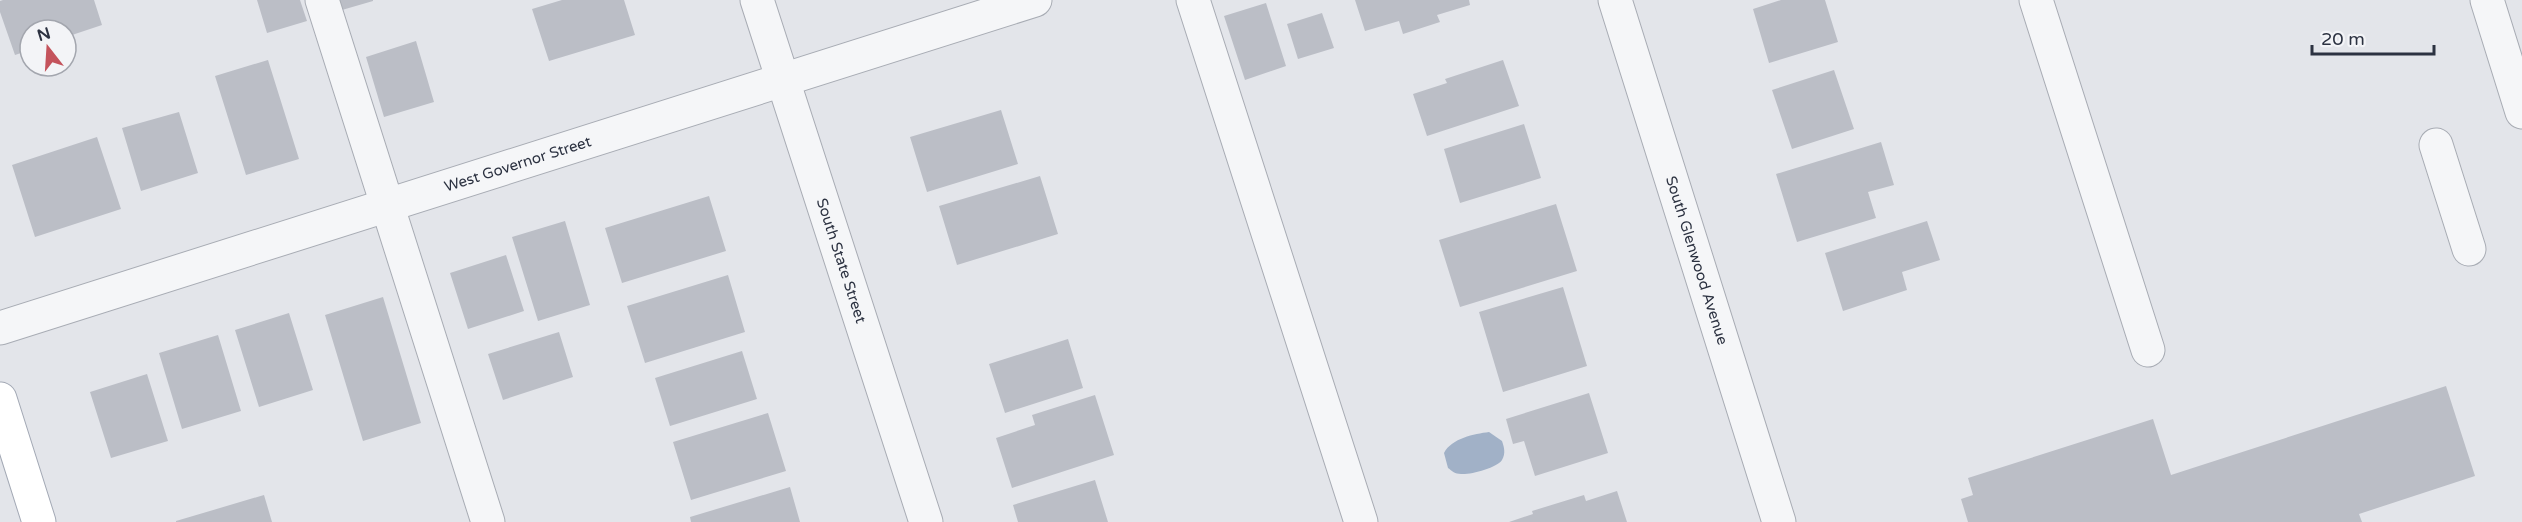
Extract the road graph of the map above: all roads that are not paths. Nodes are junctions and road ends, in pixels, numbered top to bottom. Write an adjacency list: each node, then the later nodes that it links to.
1 (322, 0): 11 (street)
2 (758, 0): 8 (street, South State Street)
3 (1035, 0): 8 (street, West Governor Street)
4 (1193, 0): 19 (street)
5 (1615, 0): 20 (street, South Glenwood Avenue)
6 (2036, 0): 14 (street)
7 (2487, 0): 9 (street)
8 (783, 79): 11 (street, West Governor Street); 18 (street, South State Street)
9 (2522, 112)
10 (2436, 145): 12 (street)
11 (388, 204): 13 (street, West Governor Street); 17 (street)
12 (2469, 249)
13 (0, 328)
14 (2148, 350)
15 (0, 399): 16 (main road)
16 (39, 522)
17 (488, 522)
18 (926, 522)
19 (1361, 522)
20 (1779, 522)

